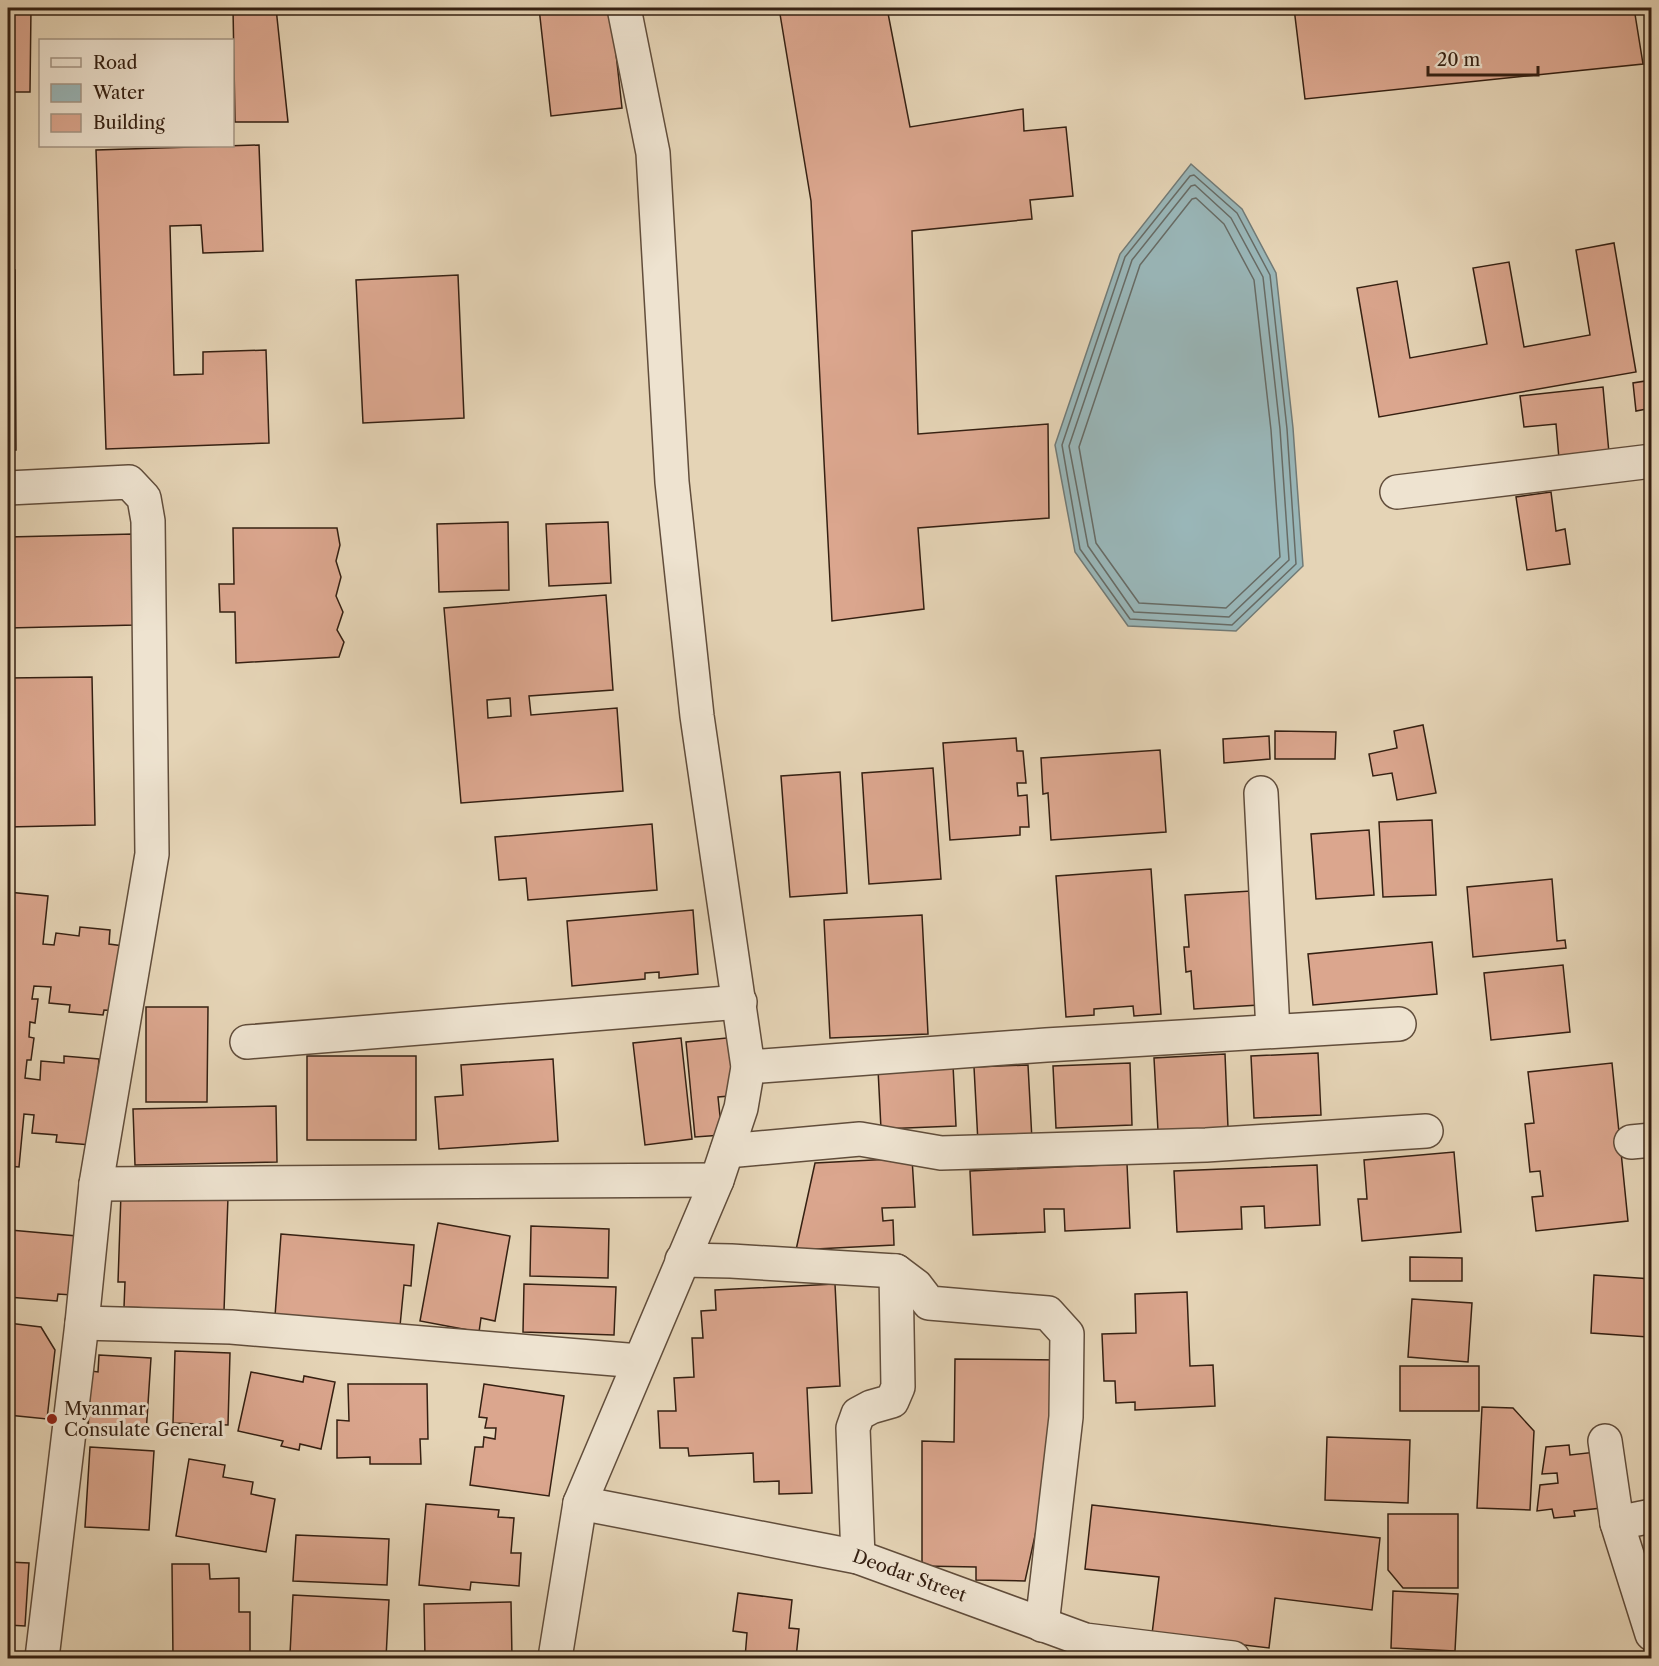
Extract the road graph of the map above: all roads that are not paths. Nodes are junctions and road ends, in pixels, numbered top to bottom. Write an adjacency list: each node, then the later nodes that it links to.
1 (624, 8): 6 (street)
2 (1652, 461): 4 (street)
3 (8, 488): 13 (street)
4 (1397, 492)
5 (1261, 793): 8 (street)
6 (740, 1002): 9 (street); 10 (street)
7 (1399, 1024): 8 (street)
8 (1273, 1031): 10 (street)
9 (247, 1042)
10 (748, 1067): 12 (street)
11 (1426, 1131): 12 (street)
12 (722, 1166): 13 (street); 14 (street)
13 (96, 1184): 16 (street)
14 (682, 1260): 15 (street); 17 (street)
15 (896, 1271): 22 (street); 23 (street)
16 (82, 1323): 17 (street); 25 (street)
17 (639, 1361): 19 (street)
18 (1605, 1441): 21 (street)
19 (580, 1503): 22 (street, Deodar Street); 26 (street)
20 (1652, 1516): 21 (street)
21 (1617, 1523): 24 (street)
22 (858, 1557): 23 (street, Deodar Street)
23 (1042, 1625): 27 (street, Deodar Street)
24 (1652, 1634)
25 (42, 1659)
26 (555, 1659)
27 (1233, 1659)

